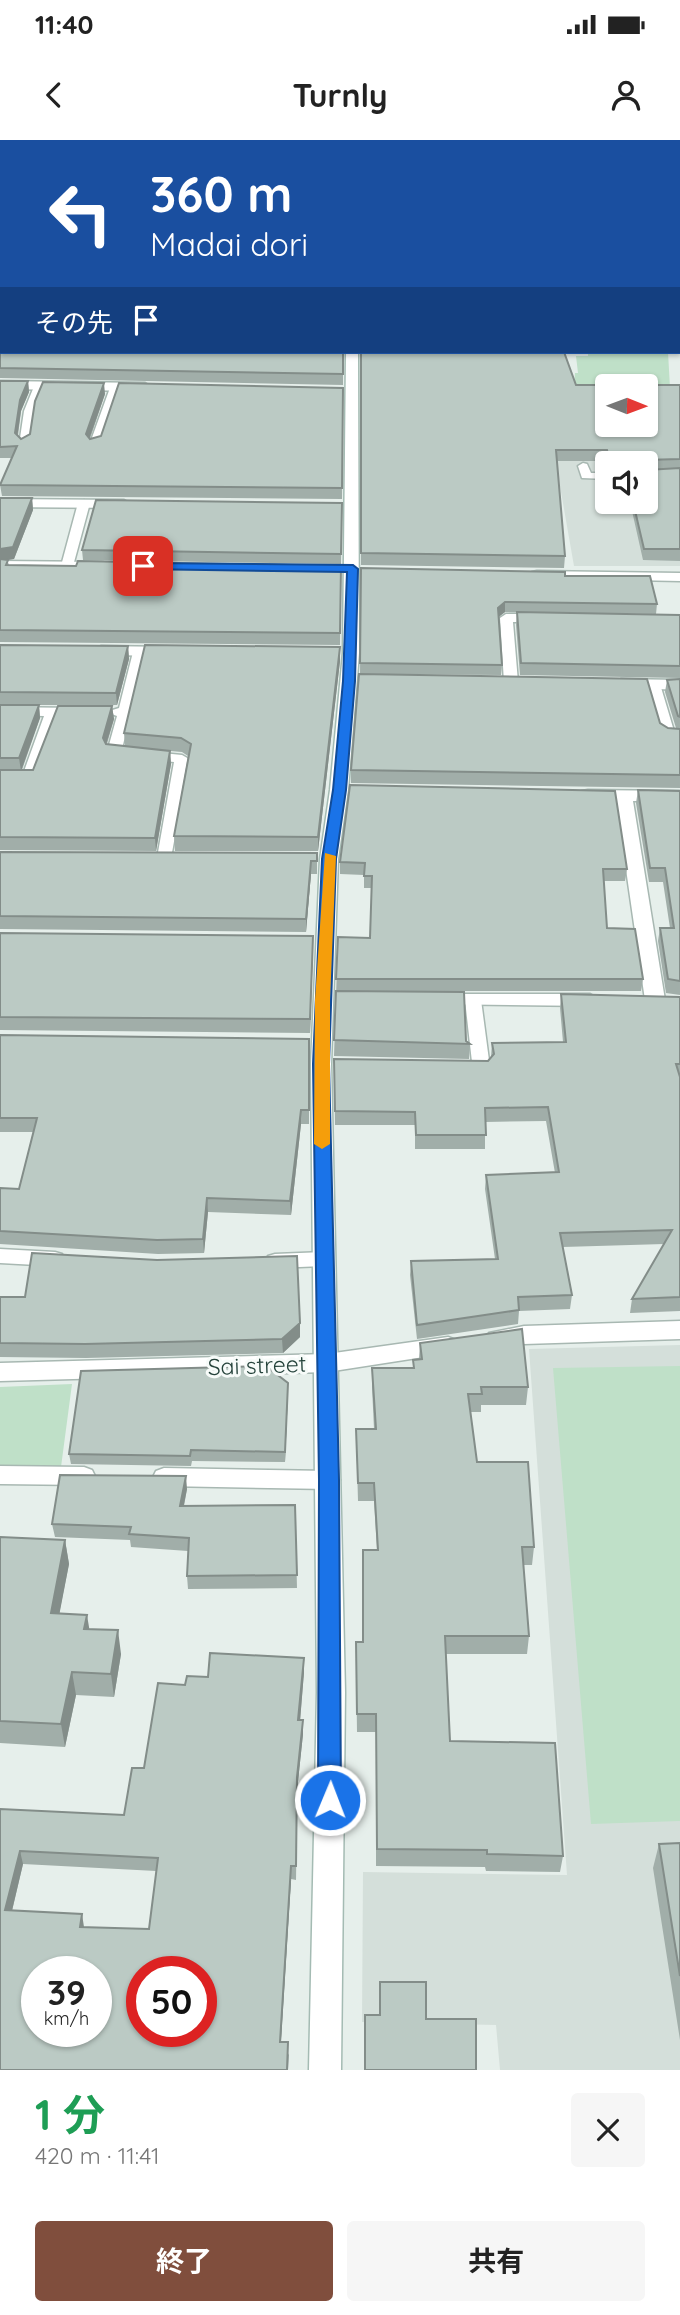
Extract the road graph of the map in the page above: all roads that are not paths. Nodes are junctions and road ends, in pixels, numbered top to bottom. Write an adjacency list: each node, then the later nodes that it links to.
1 (352, 354): 35 (main road)
2 (0, 385): 3 (main road)
3 (39, 386): 4 (main road); 6 (lane)
4 (115, 387): 5 (main road); 7 (lane)
5 (157, 387)
6 (24, 445)
7 (94, 446)
8 (583, 466): 9 (lane)
9 (595, 476)
10 (0, 503): 11 (main road)
11 (84, 503): 12 (main road); 14 (lane)
12 (138, 504)
13 (0, 565): 14 (main road)
14 (67, 566): 15 (main road)
15 (121, 566)
16 (517, 574): 17 (main road)
17 (680, 577)
18 (559, 619): 22 (lane)
19 (83, 651): 20 (main road)
20 (139, 652): 21 (main road); 27 (lane)
21 (192, 652)
22 (511, 682)
23 (601, 684): 24 (main road)
24 (653, 684): 25 (main road); 29 (lane)
25 (680, 685)
26 (0, 712): 28 (lane)
27 (125, 712): 28 (lane); 34 (lane)
28 (52, 713): 30 (lane)
29 (680, 735)
30 (0, 777)
31 (570, 794): 32 (main road)
32 (624, 795): 33 (main road); 39 (main road)
33 (680, 796)
34 (164, 858)
35 (322, 1000): 36 (main road); 43 (main road)
36 (350, 1000)
37 (418, 1000): 38 (main road)
38 (473, 1000): 39 (main road); 41 (lane)
39 (655, 1000): 40 (main road)
40 (680, 1003)
41 (441, 1067)
42 (0, 1256): 44 (lane)
43 (324, 1259): 45 (lane); 47 (main road)
44 (79, 1260)
45 (255, 1261)
46 (680, 1330): 47 (main road, Sai street)
47 (327, 1363): 48 (main road, Sai street); 52 (main road)
48 (0, 1372)
49 (0, 1475): 50 (lane)
50 (102, 1476)
51 (141, 1476): 52 (lane)
52 (329, 1480): 53 (main road)
53 (325, 2070)

